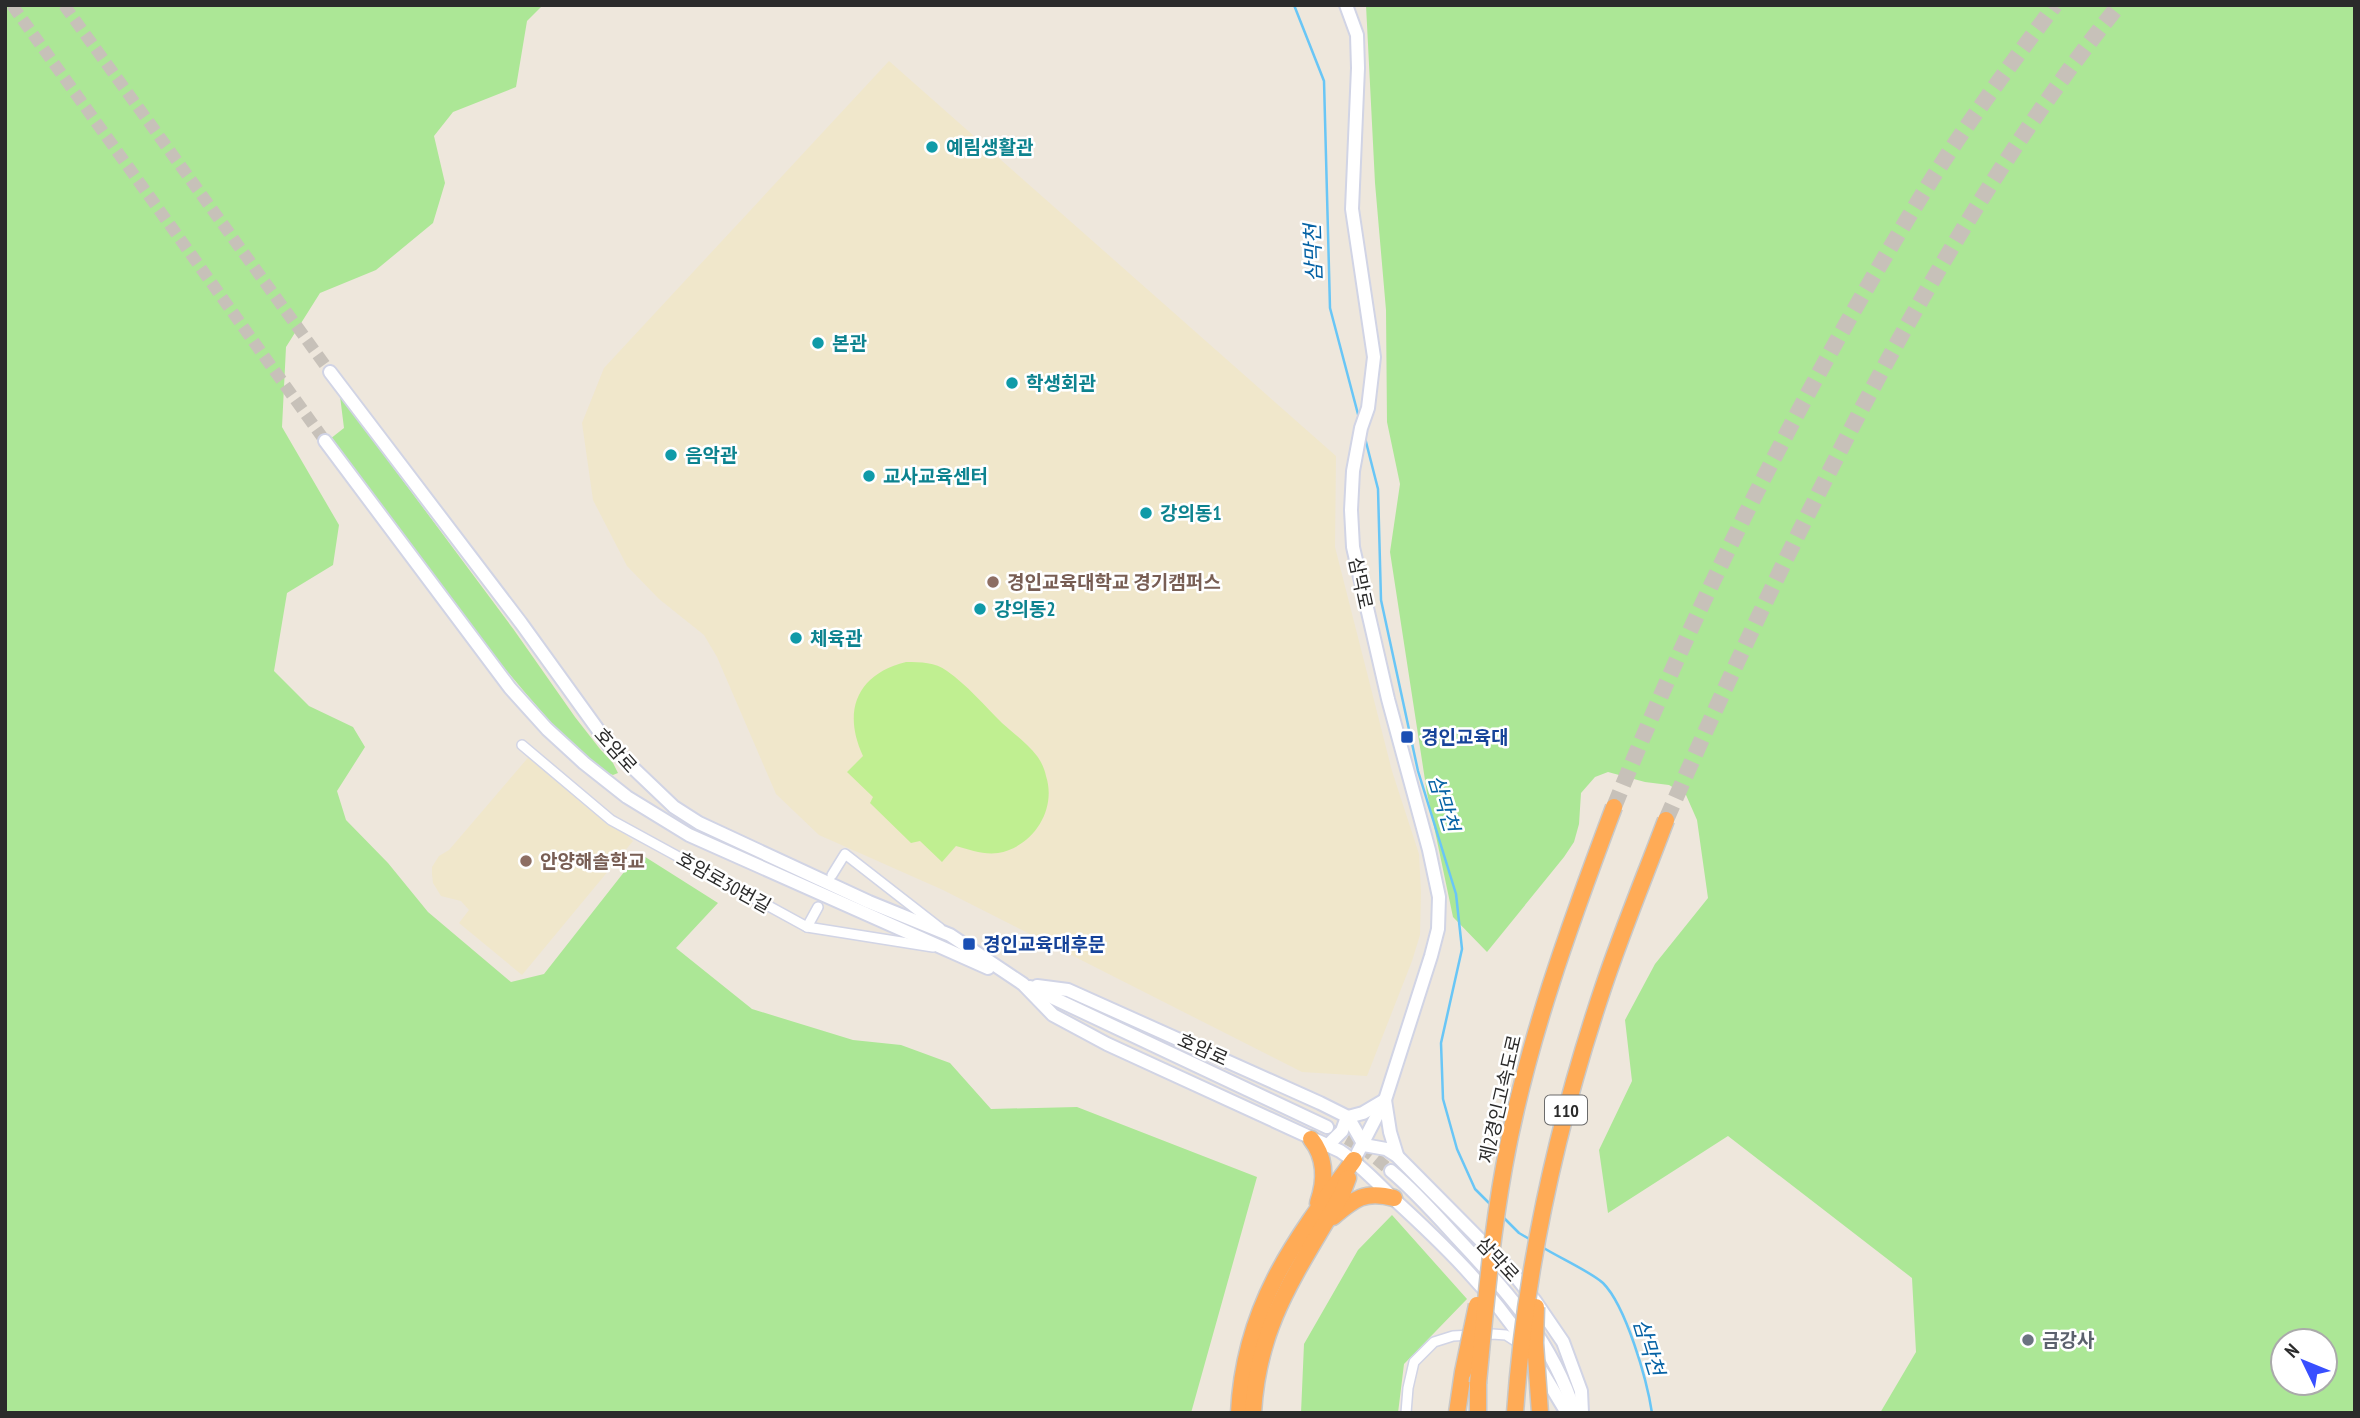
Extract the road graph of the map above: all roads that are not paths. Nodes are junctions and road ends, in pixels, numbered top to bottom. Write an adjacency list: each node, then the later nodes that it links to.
1 (1346, 5): 13 (main road, 삼막로)
2 (330, 372): 10 (main road, 호암로)
3 (325, 441): 11 (main road, 호암로)
4 (522, 745): 9 (street, 호암로30번길)
5 (1614, 807): 26 (highway, 제2경인고속도로 / 110, bridge)
6 (1666, 820): 27 (highway, 110, bridge)
7 (832, 875): 10 (street)
8 (817, 907): 9 (street)
9 (807, 928): 11 (street)
10 (950, 935): 12 (main road, 호암로)
11 (945, 949): 12 (main road, 호암로)
12 (1023, 984): 14 (main road, 호암로); 15 (main road, 호암로); 16 (main road, 호암로)
13 (1385, 1100): 14 (main road); 17 (main road, 삼막로); 19 (main road)
14 (1348, 1117): 17 (main road); 18 (main road)
15 (1327, 1128)
16 (1311, 1139): 18 (main road, 호암로); 25 (highway)
17 (1364, 1144): 19 (main road, 삼막로); 20 (main road, 삼막로)
18 (1328, 1145): 20 (main road, 호암로)
19 (1397, 1156): 21 (main road, 삼막로)
20 (1354, 1160): 23 (main road, 삼막로); 25 (highway)
21 (1410, 1168): 23 (main road); 38 (main road, 삼막로)
22 (1391, 1171): 37 (main road, 삼막로)
23 (1378, 1183): 24 (main road, 삼막로)
24 (1394, 1198): 25 (highway); 28 (main road, 삼막로)
25 (1318, 1220): 29 (highway); 30 (highway)
26 (1493, 1234): 32 (highway, bridge); 33 (highway, 제2경인고속도로 / 110, bridge)
27 (1533, 1258): 34 (highway, 110, bridge); 35 (highway, bridge)
28 (1532, 1355): 31 (street); 36 (main road, 삼막로)
29 (1239, 1413)
30 (1253, 1413)
31 (1406, 1413)
32 (1457, 1413)
33 (1478, 1413)
34 (1515, 1413)
35 (1540, 1413)
36 (1567, 1413)
37 (1575, 1413)
38 (1581, 1413)

